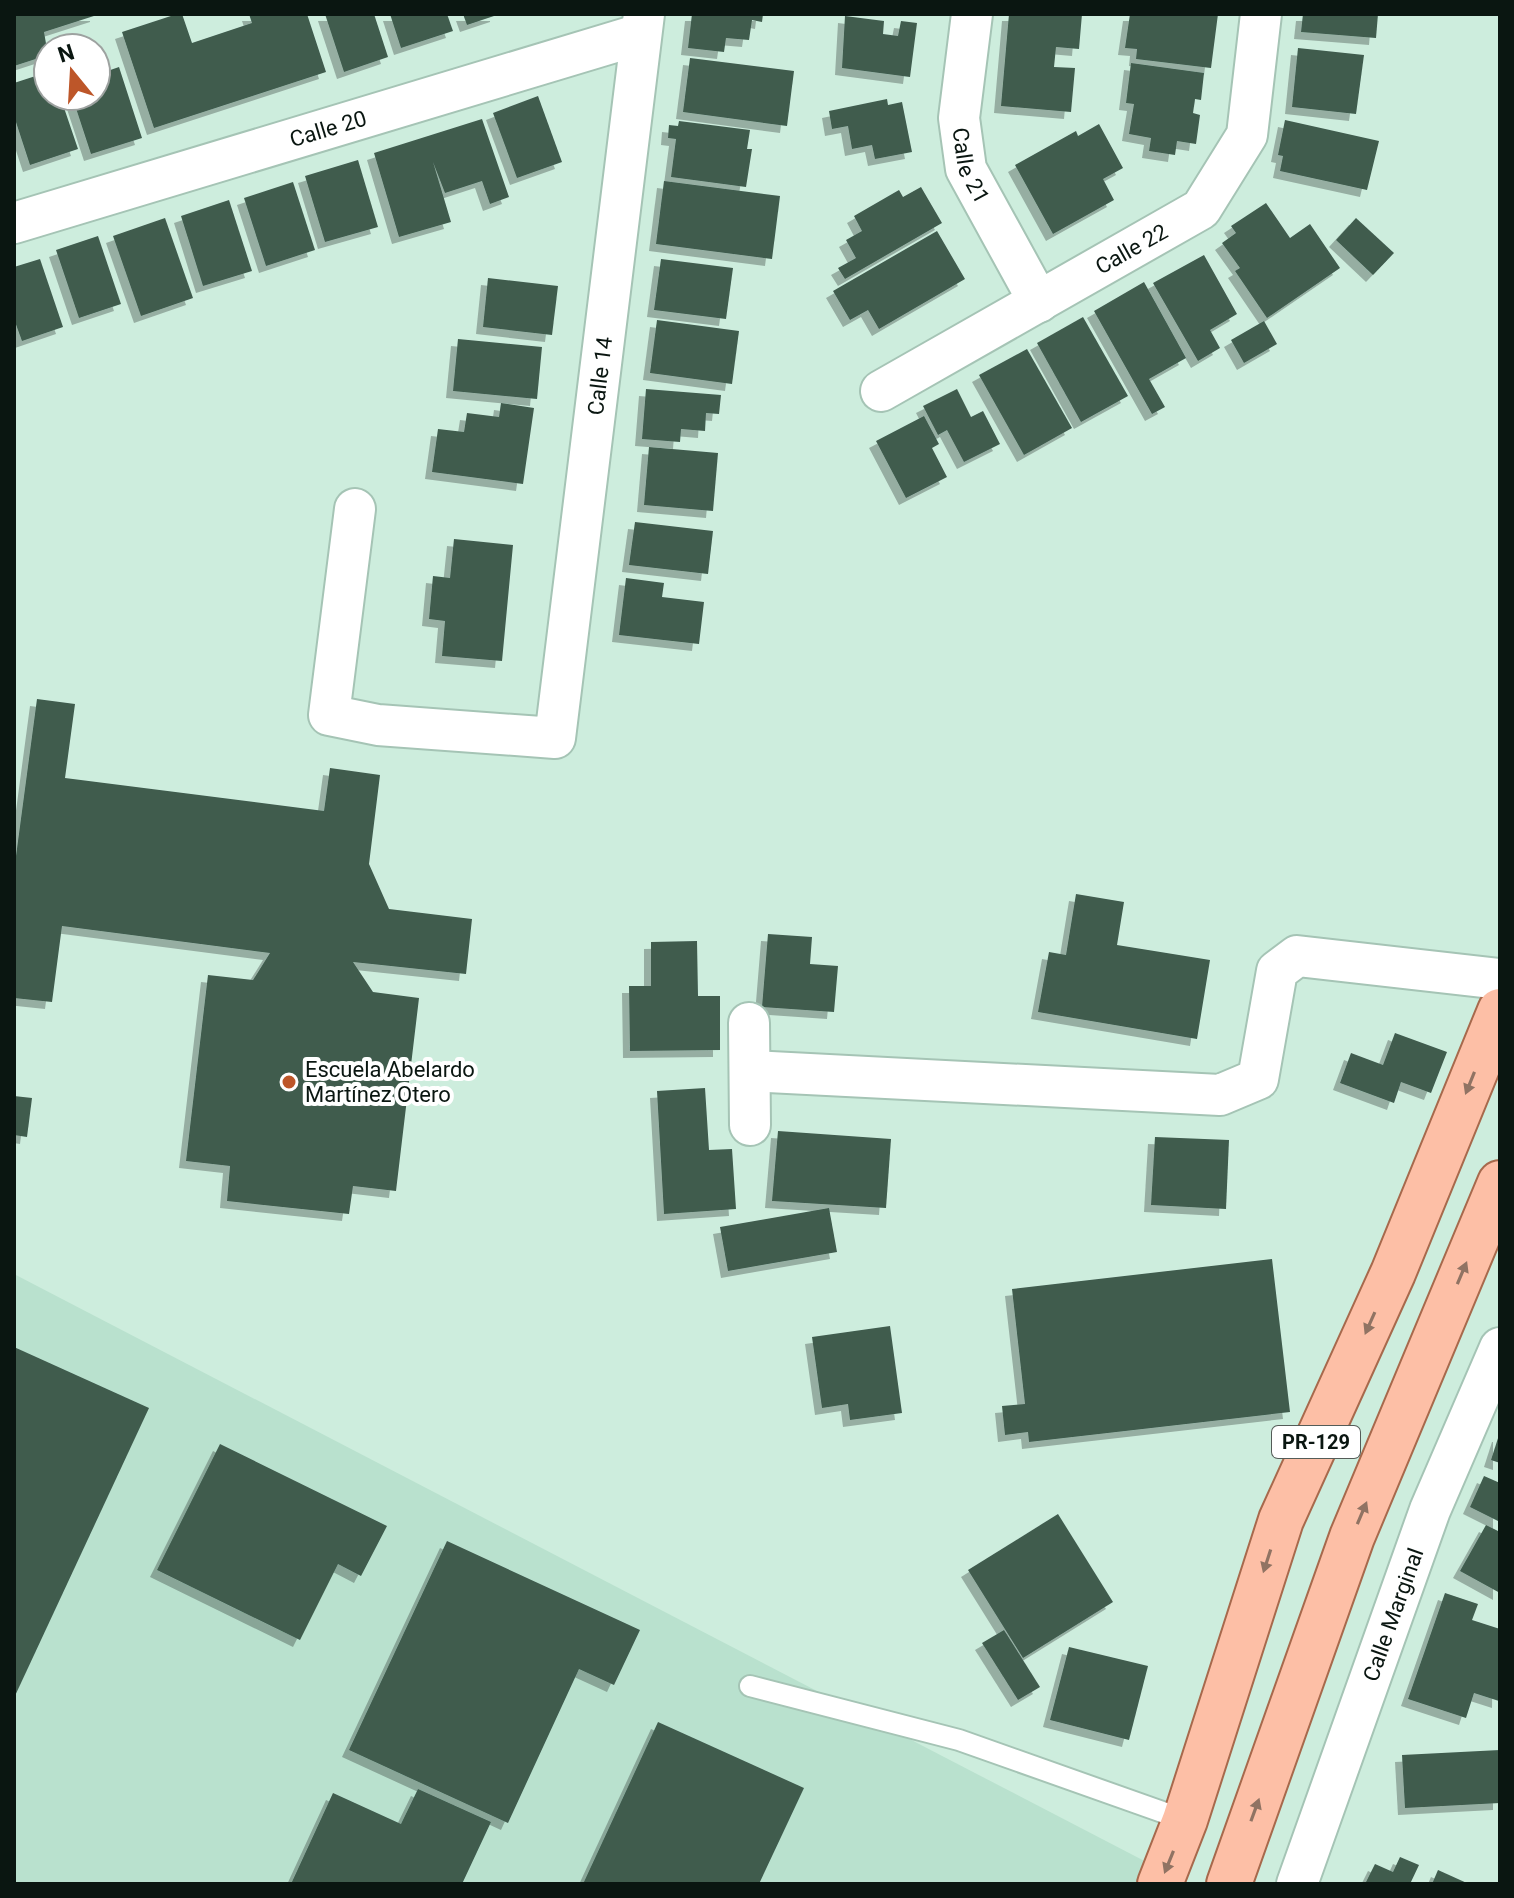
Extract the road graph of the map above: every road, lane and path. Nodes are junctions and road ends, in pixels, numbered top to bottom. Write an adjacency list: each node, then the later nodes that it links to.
1 (972, 14): 5 (street, Calle 21)
2 (1261, 14): 5 (street, Calle 22)
3 (643, 24): 4 (street, Calle 20); 7 (street, Calle 14)
4 (14, 223)
5 (1039, 302): 6 (street, Calle 22)
6 (881, 391)
7 (355, 509)
8 (1500, 979): 11 (street)
9 (1500, 1011): 16 (main road, PR-129, one-way to 16)
10 (749, 1023): 11 (street)
11 (750, 1071): 12 (street)
12 (750, 1125)
13 (1500, 1183): 18 (main road, PR-129, one-way to 13)
14 (1500, 1348): 19 (street, Calle Marginal)
15 (750, 1686): 16 (lane)
16 (1185, 1820): 17 (main road, PR-129, one-way to 17)
17 (1160, 1884)
18 (1229, 1884)
19 (1297, 1884)

